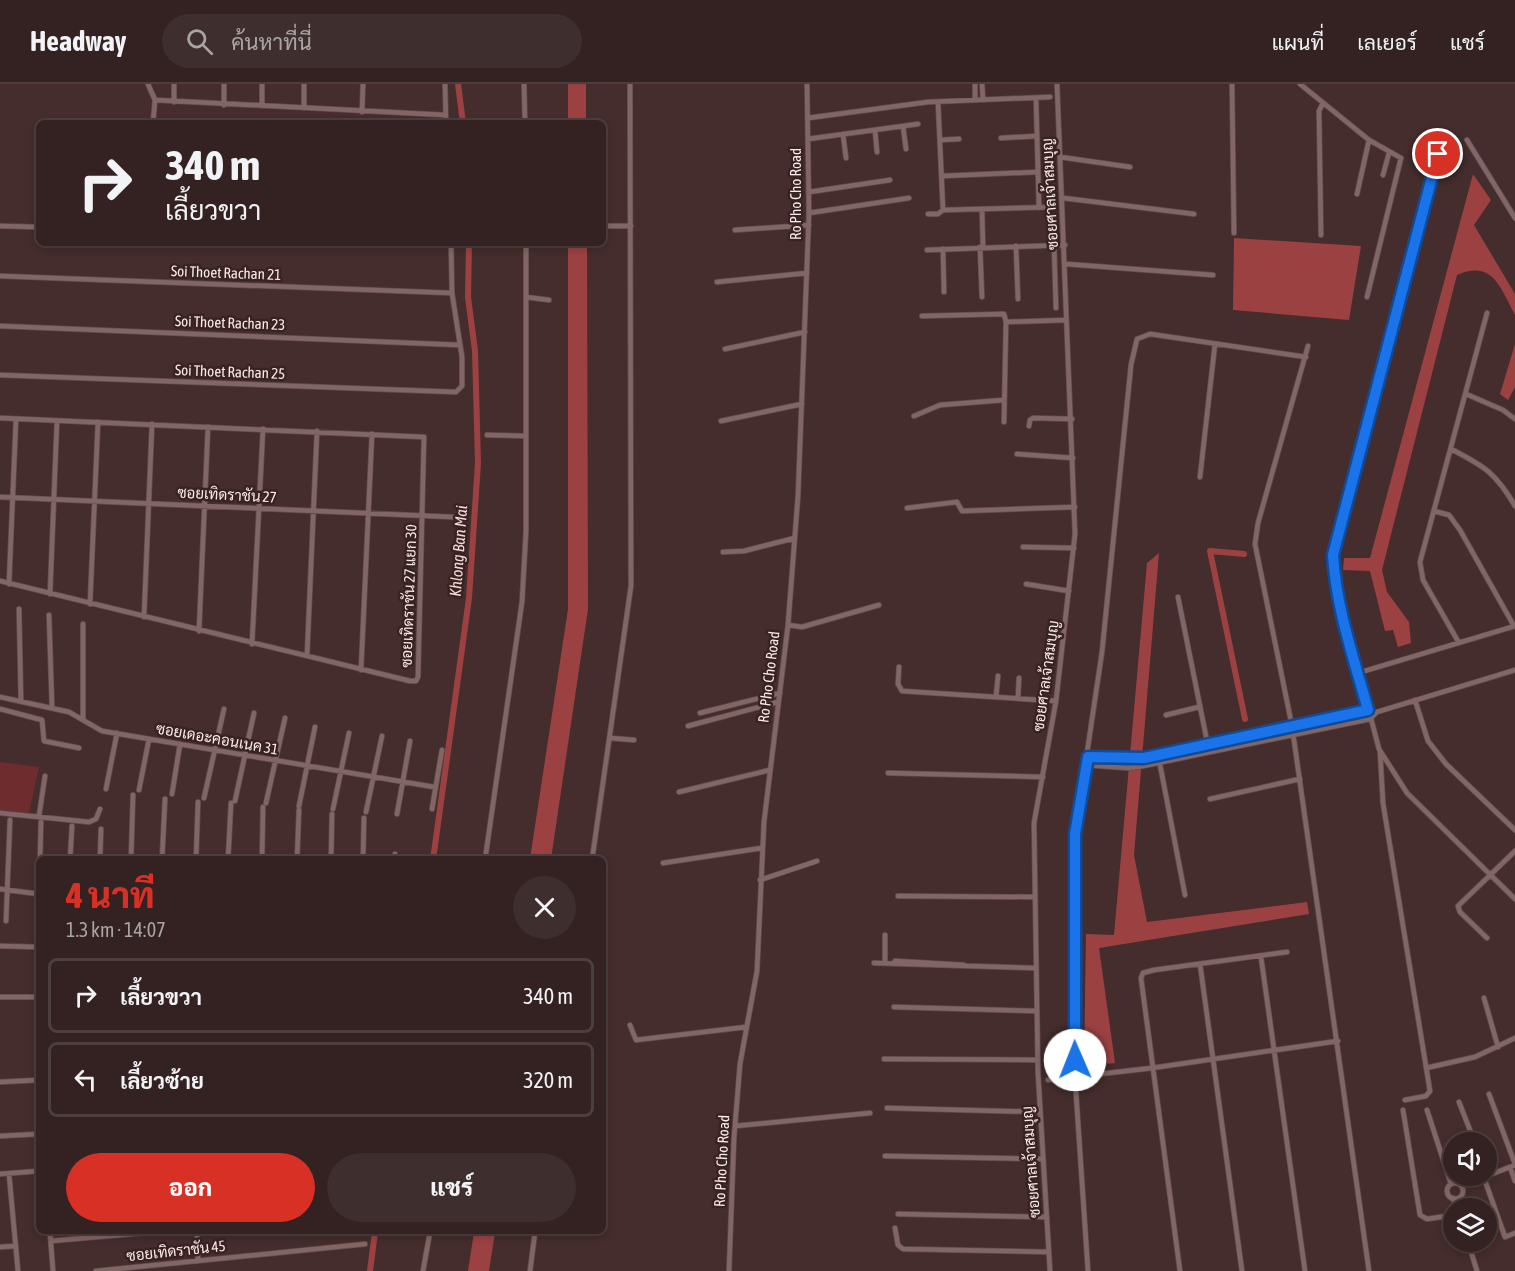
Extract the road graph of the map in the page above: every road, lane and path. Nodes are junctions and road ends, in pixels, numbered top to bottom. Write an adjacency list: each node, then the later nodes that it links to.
1 (148, 84): 20 (street)
2 (174, 84): 21 (street)
3 (224, 84): 24 (street)
4 (262, 84): 25 (street)
5 (304, 84): 26 (street)
6 (363, 84): 27 (street)
7 (445, 84): 28 (street)
8 (524, 84): 32 (street)
9 (630, 84): 70 (street)
10 (807, 84): 29 (street, Ro Pho Cho Road)
11 (975, 84): 18 (street)
12 (982, 84): 19 (street)
13 (1057, 84): 48 (street, ซอยศาลเจ้าสมบุญ)
14 (1232, 84): 73 (street)
15 (1300, 84): 23 (street)
16 (1050, 97): 17 (street)
17 (1036, 98): 19 (street); 37 (street)
18 (975, 99): 19 (street); 22 (street)
19 (983, 99)
20 (154, 100): 21 (street); 30 (street)
21 (174, 102): 24 (street)
22 (938, 102): 29 (street); 41 (street)
23 (1323, 103): 42 (street); 74 (street)
24 (224, 105): 25 (street)
25 (262, 106): 26 (street)
26 (304, 108): 27 (street)
27 (362, 112): 28 (street)
28 (445, 115): 31 (street)
29 (808, 118): 40 (street, Ro Pho Cho Road)
30 (153, 120)
31 (446, 120)
32 (525, 120)
33 (918, 124): 34 (street)
34 (903, 126): 35 (street); 45 (street)
35 (875, 130): 36 (street); 46 (street)
36 (843, 134): 40 (street); 49 (street)
37 (1037, 136): 39 (street); 51 (street)
38 (959, 138): 41 (street)
39 (1001, 138)
40 (808, 139): 55 (street, Ro Pho Cho Road)
41 (940, 140): 53 (street)
42 (1369, 140): 47 (street); 56 (street)
43 (1467, 140): 66 (street)
44 (1446, 143): 172 (street)
45 (906, 149)
46 (877, 152)
47 (1389, 153): 52 (street); 92 (street)
48 (1060, 157): 50 (street); 58 (street, ซอยศาลเจ้าสมบุญ)
49 (846, 158)
50 (1130, 167)
51 (1038, 172): 53 (street); 60 (street)
52 (1383, 175)
53 (942, 176): 61 (street)
54 (890, 180): 55 (street)
55 (809, 192): 63 (street, Ro Pho Cho Road)
56 (1357, 195)
57 (909, 198): 63 (street)
58 (1063, 198): 65 (street); 76 (street, ซอยศาลเจ้าสมบุญ)
59 (1055, 207): 60 (street)
60 (1039, 208): 62 (street)
61 (943, 210): 62 (street); 64 (street)
62 (982, 210): 80 (street)
63 (809, 213): 67 (street, Ro Pho Cho Road)
64 (928, 214)
65 (1194, 214)
66 (1515, 218)
67 (809, 225): 72 (street); 84 (street, Ro Pho Cho Road)
68 (0, 226): 71 (street)
69 (606, 226): 70 (street)
70 (631, 226): 202 (street)
71 (36, 227)
72 (735, 230)
73 (1234, 233)
74 (1322, 235)
75 (1054, 245): 76 (street); 79 (street); 95 (street)
76 (1065, 245): 83 (street, ซอยศาลเจ้าสมบุญ)
77 (451, 246): 89 (street)
78 (526, 246): 90 (street)
79 (1016, 246): 80 (street); 93 (street)
80 (982, 247): 81 (street); 91 (street)
81 (943, 249): 82 (street); 88 (street)
82 (927, 250)
83 (1066, 264): 85 (street); 98 (street, ซอยศาลเจ้าสมบุญ)
84 (807, 273): 87 (street); 101 (street, Ro Pho Cho Road)
85 (1213, 275)
86 (0, 276): 89 (street, Soi Thoet Rachan 21)
87 (717, 282)
88 (944, 292)
89 (452, 293): 103 (street)
90 (526, 297): 94 (street); 127 (street)
91 (982, 297)
92 (1367, 297)
93 (1018, 299)
94 (549, 300)
95 (1056, 308)
96 (1487, 313): 108 (street)
97 (922, 316): 99 (street)
98 (1066, 320): 99 (street); 115 (street, ซอยศาลเจ้าสมบุญ)
99 (1006, 322): 109 (street)
100 (0, 326): 103 (street, Soi Thoet Rachan 23)
101 (805, 332): 105 (street); 110 (street, Ro Pho Cho Road)
102 (1215, 344): 106 (street); 131 (street); 215 (street)
103 (460, 345): 107 (street, Soi Thoet Rachan 25)
104 (1308, 346): 106 (street)
105 (725, 349)
106 (1306, 357): 196 (street)
107 (0, 375)
108 (1466, 394): 113 (street); 128 (street)
109 (1004, 400): 111 (street); 119 (street)
110 (802, 404): 118 (street); 147 (street, Ro Pho Cho Road)
111 (914, 416)
112 (0, 418): 114 (street)
113 (1515, 418)
114 (16, 419): 116 (street); 133 (street)
115 (1072, 419): 121 (street); 130 (street, ซอยศาลเจ้าสมบุญ)
116 (57, 421): 117 (street); 134 (street)
117 (98, 422): 120 (street); 135 (street)
118 (721, 422)
119 (1004, 423)
120 (152, 424): 122 (street); 136 (street)
121 (1029, 426)
122 (208, 427): 123 (street); 137 (street)
123 (263, 429): 124 (street); 140 (street)
124 (317, 431): 125 (street); 142 (street)
125 (372, 434): 144 (street); 145 (street, ซอยเทิดราชัน 27 แยก 30)
126 (487, 435): 127 (street)
127 (526, 435): 260 (street)
128 (1451, 449): 138 (street); 143 (street)
129 (1017, 454): 130 (street)
130 (1072, 458): 139 (street, ซอยศาลเจ้าสมบุญ)
131 (1200, 477)
132 (0, 497): 133 (street, ซอยเทิดราชัน 27)
133 (13, 497): 134 (street, ซอยเทิดราชัน 27); 152 (street)
134 (54, 499): 135 (street, ซอยเทิดราชัน 27); 155 (street)
135 (94, 501): 136 (street, ซอยเทิดราชัน 27); 157 (street)
136 (149, 503): 137 (street, ซอยเทิดราชัน 27); 161 (street)
137 (204, 506): 140 (street, ซอยเทิดราชัน 27); 165 (street)
138 (1515, 506)
139 (1075, 507): 141 (street); 149 (street, ซอยศาลเจ้าสมบุญ)
140 (260, 508): 142 (street, ซอยเทิดราชัน 27); 167 (street)
141 (907, 508)
142 (314, 510): 144 (street, ซอยเทิดราชัน 27); 168 (street)
143 (1434, 511): 164 (street); 166 (street)
144 (369, 513): 145 (street, ซอยเทิดราชัน 27); 170 (street)
145 (423, 515): 146 (street, ซอยเทิดราชัน 27); 170 (street, ซอยเทิดราชัน 27 แยก 30)
146 (453, 517)
147 (795, 538): 150 (street); 163 (street, Ro Pho Cho Road)
148 (1023, 547): 149 (street)
149 (1074, 548): 154 (street, ซอยศาลเจ้าสมบุญ)
150 (723, 552)
151 (0, 581): 152 (street)
152 (9, 584): 155 (street)
153 (1026, 584): 154 (street)
154 (1069, 591): 179 (street, ซอยศาลเจ้าสมบุญ)
155 (50, 594): 157 (street)
156 (1178, 597): 184 (street)
157 (90, 603): 161 (street)
158 (879, 605): 163 (street)
159 (19, 609): 181 (street)
160 (49, 615): 183 (street)
161 (144, 617): 165 (street)
162 (83, 624): 192 (street)
163 (788, 625): 175 (street, Ro Pho Cho Road)
164 (1515, 626): 166 (street)
165 (199, 631): 167 (street)
166 (1459, 643): 172 (street)
167 (252, 644): 168 (street)
168 (307, 657): 170 (street)
169 (899, 667): 177 (street)
170 (361, 670)
171 (1515, 670): 180 (street)
172 (1358, 673): 187 (street)
173 (998, 676): 177 (street)
174 (1019, 678): 178 (street)
175 (780, 693): 182 (street, Ro Pho Cho Road); 190 (street)
176 (0, 697): 181 (street, ซอยเดอะคอนเนค 31)
177 (996, 697): 178 (street)
178 (1018, 698): 179 (street)
179 (1056, 700): 224 (street, ซอยศาลเจ้าสมบุญ)
180 (1415, 700): 188 (street); 246 (street)
181 (21, 701): 183 (street, ซอยเดอะคอนเนค 31)
182 (778, 702): 195 (street); 220 (street, Ro Pho Cho Road)
183 (52, 706): 192 (street, ซอยเดอะคอนเนค 31)
184 (1200, 707): 191 (street); 207 (street)
185 (0, 709): 208 (street)
186 (224, 709): 210 (street)
187 (1368, 710): 188 (street); 194 (street); 196 (street)
188 (1377, 712): 194 (street)
189 (254, 713): 214 (street)
190 (700, 713)
191 (1166, 715)
192 (82, 718): 199 (street, ซอยเดอะคอนเนค 31)
193 (285, 718): 216 (street)
194 (1370, 719): 200 (street); 209 (street)
195 (688, 726)
196 (1292, 726): 200 (street); 207 (street)
197 (315, 727): 219 (street)
198 (349, 732): 221 (street)
199 (117, 733): 203 (street, ซอยเดอะคอนเนค 31); 229 (street)
200 (1293, 734): 212 (street); 226 (street)
201 (382, 736): 225 (street)
202 (610, 738): 204 (street); 261 (street)
203 (149, 739): 206 (street, ซอยเดอะคอนเนค 31); 230 (street)
204 (634, 740)
205 (410, 741): 227 (street)
206 (180, 744): 210 (street, ซอยเดอะคอนเนค 31); 232 (street)
207 (1206, 744): 212 (street); 213 (street)
208 (79, 748)
209 (1379, 749): 264 (street); 299 (street)
210 (215, 750): 214 (street, ซอยเดอะคอนเนค 31); 234 (street)
211 (442, 750): 228 (street)
212 (1209, 751): 217 (street)
213 (1158, 754): 215 (street); 217 (street)
214 (246, 756): 216 (street, ซอยเดอะคอนเนค 31); 255 (street)
215 (1088, 757): 218 (street)
216 (277, 762): 219 (street, ซอยเดอะคอนเนค 31); 256 (street)
217 (1159, 763): 218 (street); 269 (street)
218 (1086, 765): 300 (street)
219 (306, 766): 221 (street, ซอยเดอะคอนเนค 31); 257 (street)
220 (770, 770): 231 (street); 247 (street, Ro Pho Cho Road)
221 (340, 772): 225 (street, ซอยเดอะคอนเนค 31); 258 (street)
222 (888, 773): 224 (street)
223 (45, 776): 242 (street)
224 (1043, 777): 271 (street, ซอยศาลเจ้าสมบุญ)
225 (373, 778): 227 (street, ซอยเดอะคอนเนค 31); 259 (street)
226 (1300, 778): 236 (street); 292 (street)
227 (404, 782): 228 (street, ซอยเดอะคอนเนค 31); 241 (street)
228 (434, 786): 239 (street)
229 (106, 789)
230 (139, 790)
231 (679, 792)
232 (172, 794)
233 (133, 795): 252 (street)
234 (204, 798)
235 (165, 799): 253 (street)
236 (1210, 799)
237 (198, 802): 254 (street)
238 (100, 809): 242 (street)
239 (432, 809)
240 (0, 813): 242 (street)
241 (397, 814)
242 (40, 819): 249 (street)
243 (10, 820): 267 (street)
244 (72, 826): 250 (street)
245 (101, 829): 251 (street)
246 (1515, 830)
247 (762, 848): 263 (street); 265 (street, Ro Pho Cho Road)
248 (1515, 850): 264 (street)
249 (40, 856)
250 (70, 856)
251 (100, 856)
252 (131, 856)
253 (162, 856)
254 (196, 856)
255 (228, 856)
256 (262, 856)
257 (297, 856)
258 (331, 856)
259 (363, 856)
260 (486, 856)
261 (593, 856)
262 (817, 861): 265 (street)
263 (663, 864)
264 (1490, 876): 272 (street); 275 (street)
265 (760, 880): 290 (street, Ro Pho Cho Road)
266 (0, 889): 267 (street)
267 (10, 889): 268 (street); 273 (street)
268 (36, 893)
269 (1185, 895)
270 (898, 896): 271 (street)
271 (1035, 897): 283 (street, ซอยศาลเจ้าสมบุญ)
272 (1515, 899)
273 (6, 921)
274 (885, 935): 281 (street)
275 (1487, 938)
276 (0, 946): 277 (street)
277 (36, 947)
278 (1287, 951): 279 (street)
279 (1261, 957): 282 (street); 294 (street)
280 (874, 963): 281 (street)
281 (886, 963): 283 (street)
282 (1200, 964): 296 (street); 298 (street)
283 (1036, 968): 288 (street, ซอยศาลเจ้าสมบุญ)
284 (0, 997): 285 (street)
285 (36, 997)
286 (1484, 998): 293 (street)
287 (894, 1007): 288 (street)
288 (1036, 1011): 297 (street, ซอยศาลเจ้าสมบุญ)
289 (630, 1025): 290 (street)
290 (746, 1027): 312 (street, Ro Pho Cho Road)
291 (1515, 1038): 293 (street)
292 (1338, 1041): 294 (street); 357 (street)
293 (1498, 1047): 299 (street)
294 (1274, 1049): 296 (street); 356 (street)
295 (884, 1059): 297 (street)
296 (1214, 1059): 298 (street); 355 (street)
297 (1038, 1060): 310 (street, ซอยศาลเจ้าสมบุญ)
298 (1152, 1068): 300 (street); 354 (street)
299 (1426, 1068): 305 (street)
300 (1075, 1078): 302 (street); 353 (street)
301 (36, 1080): 303 (street)
302 (1048, 1080)
303 (0, 1082)
304 (1489, 1094): 319 (street)
305 (1405, 1101)
306 (1459, 1102): 313 (street)
307 (887, 1108): 310 (street)
308 (1403, 1110): 331 (street)
309 (1427, 1110): 318 (street)
310 (1040, 1112): 317 (street, ซอยศาลเจ้าสมบุญ)
311 (870, 1113): 312 (street)
312 (735, 1126): 351 (street, Ro Pho Cho Road)
313 (1471, 1132)
314 (36, 1134): 315 (street)
315 (0, 1136)
316 (885, 1156): 317 (street)
317 (1043, 1159): 330 (street, ซอยศาลเจ้าสมบุญ)
318 (1443, 1159)
319 (1513, 1166): 321 (street); 324 (street)
320 (36, 1171): 323 (street)
321 (1497, 1172)
322 (0, 1174): 323 (street)
323 (9, 1174): 341 (street)
324 (1515, 1181)
325 (1450, 1186): 328 (street)
326 (1461, 1186): 328 (street)
327 (1489, 1186): 333 (street)
328 (1453, 1198)
329 (898, 1214): 330 (street)
330 (1047, 1217): 343 (street, ซอยศาลเจ้าสมบุญ)
331 (1443, 1217)
332 (895, 1228): 343 (street)
333 (1515, 1233)
334 (51, 1234): 339 (street)
335 (131, 1234): 339 (street)
336 (197, 1234): 345 (street)
337 (430, 1234): 349 (street)
338 (535, 1234): 350 (street)
339 (51, 1241): 347 (street)
340 (365, 1244): 345 (street, ซอยเทิดราชัน 45)
341 (16, 1246): 342 (street); 346 (street)
342 (0, 1248)
343 (1049, 1252): 352 (street, ซอยศาลเจ้าสมบุญ)
344 (1471, 1252): 358 (street)
345 (198, 1261): 348 (street, ซอยเทิดราชัน 45)
346 (18, 1271)
347 (53, 1271)
348 (96, 1271)
349 (423, 1271)
350 (530, 1271)
351 (729, 1271)
352 (1050, 1271)
353 (1088, 1271)
354 (1180, 1271)
355 (1242, 1271)
356 (1305, 1271)
357 (1369, 1271)
358 (1477, 1271)

